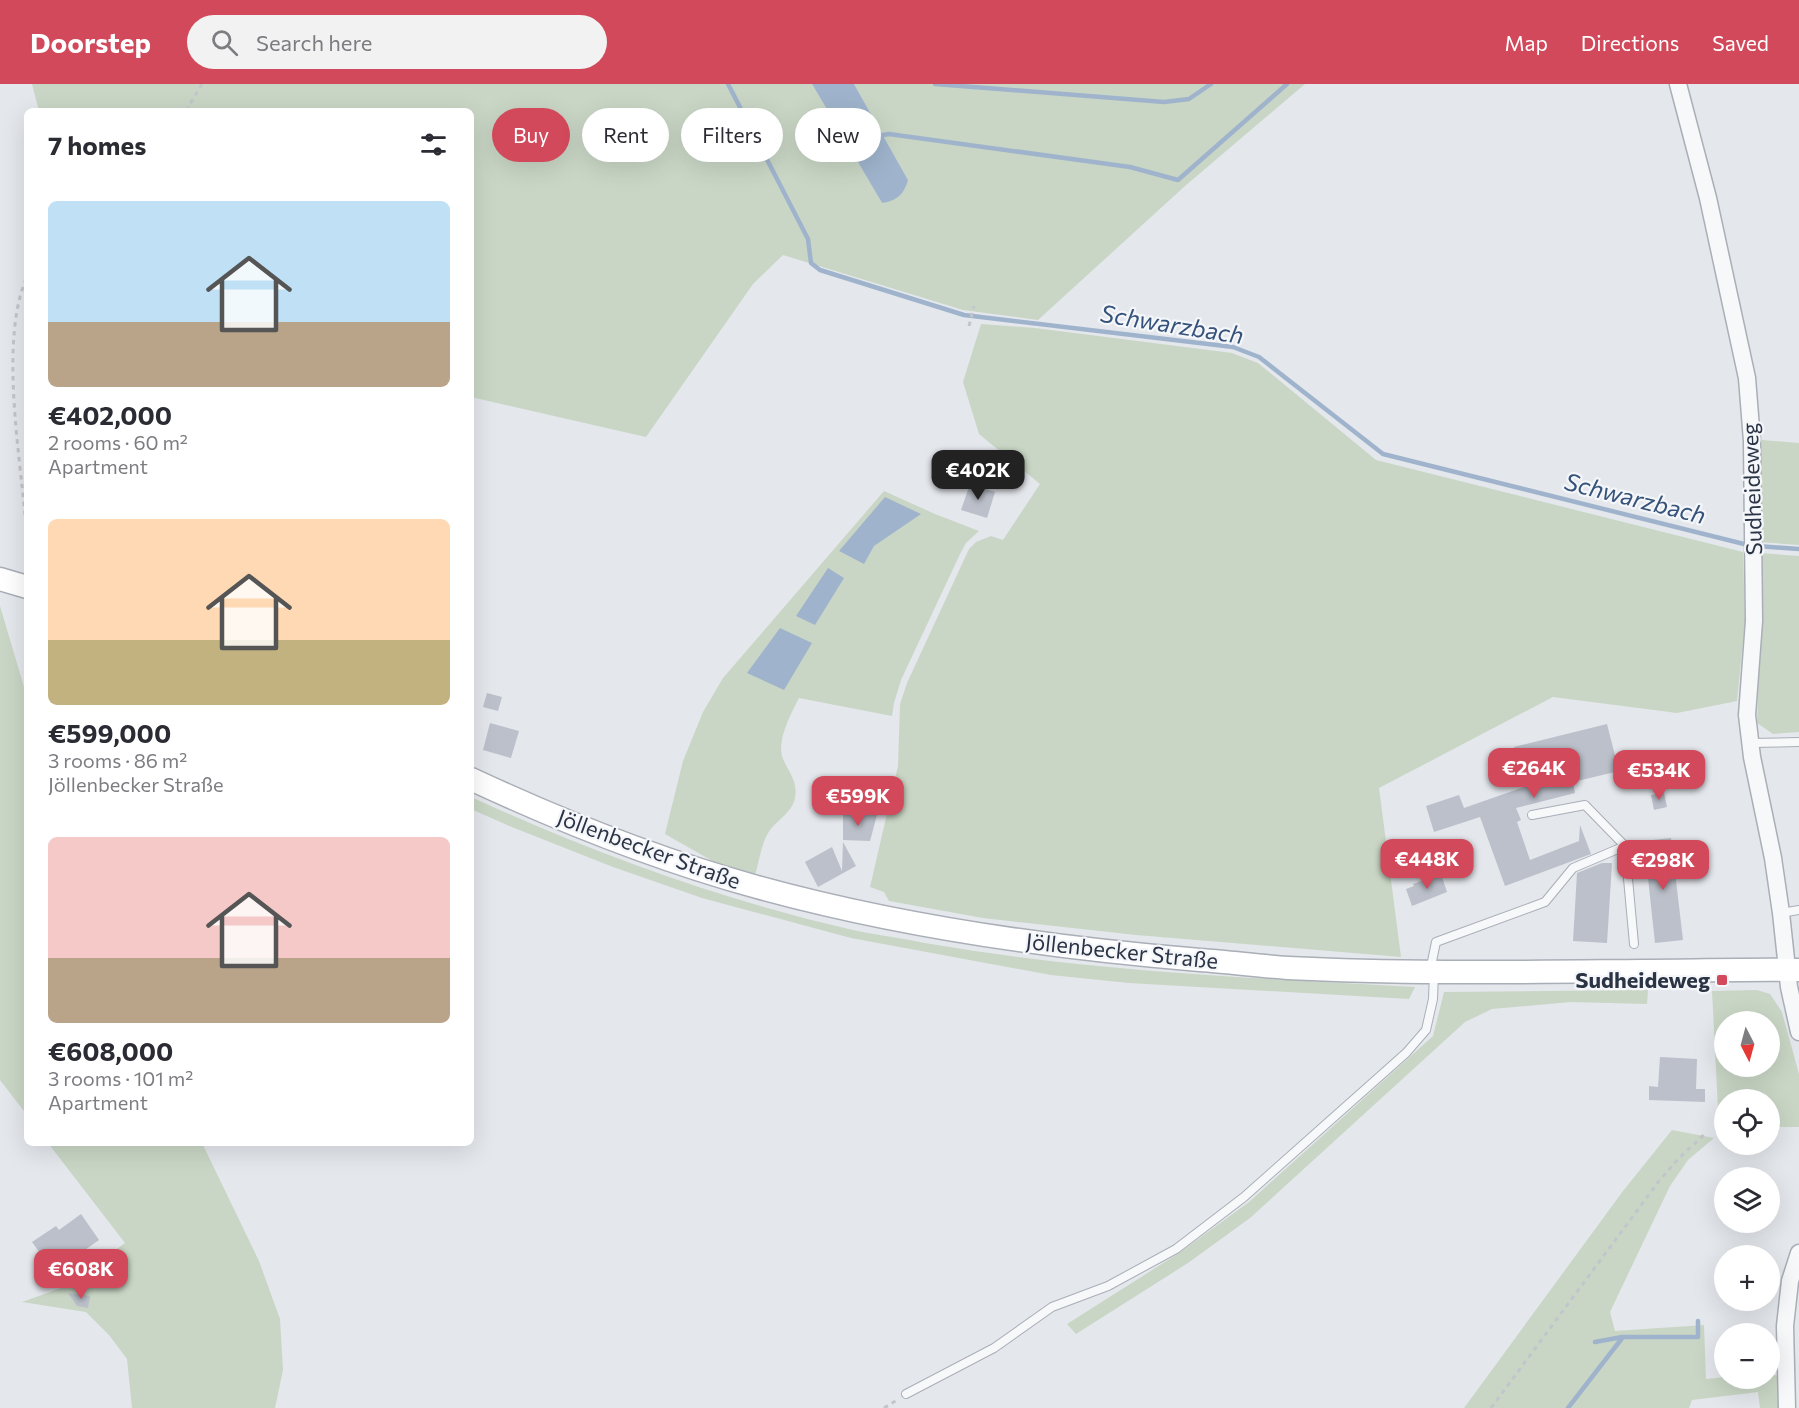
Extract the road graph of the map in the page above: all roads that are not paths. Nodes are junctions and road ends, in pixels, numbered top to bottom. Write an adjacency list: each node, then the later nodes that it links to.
1 (1678, 84): 5 (street, Sudheideweg)
2 (0, 579): 3 (street)
3 (24, 586)
4 (1799, 742): 5 (lane)
5 (1750, 743): 10 (street, Sudheideweg)
6 (474, 780): 13 (street, Jöllenbecker Straße)
7 (1532, 815): 8 (lane)
8 (1624, 846): 11 (lane); 13 (lane)
9 (1799, 910): 10 (lane)
10 (1781, 913): 12 (street, Sudheideweg)
11 (1634, 944)
12 (1793, 970): 13 (street, Jöllenbecker Straße); 14 (street, Sudheideweg)
13 (1432, 971): 16 (lane)
14 (1799, 1032)
15 (1799, 1253): 17 (street)
16 (906, 1394)
17 (1787, 1408)

